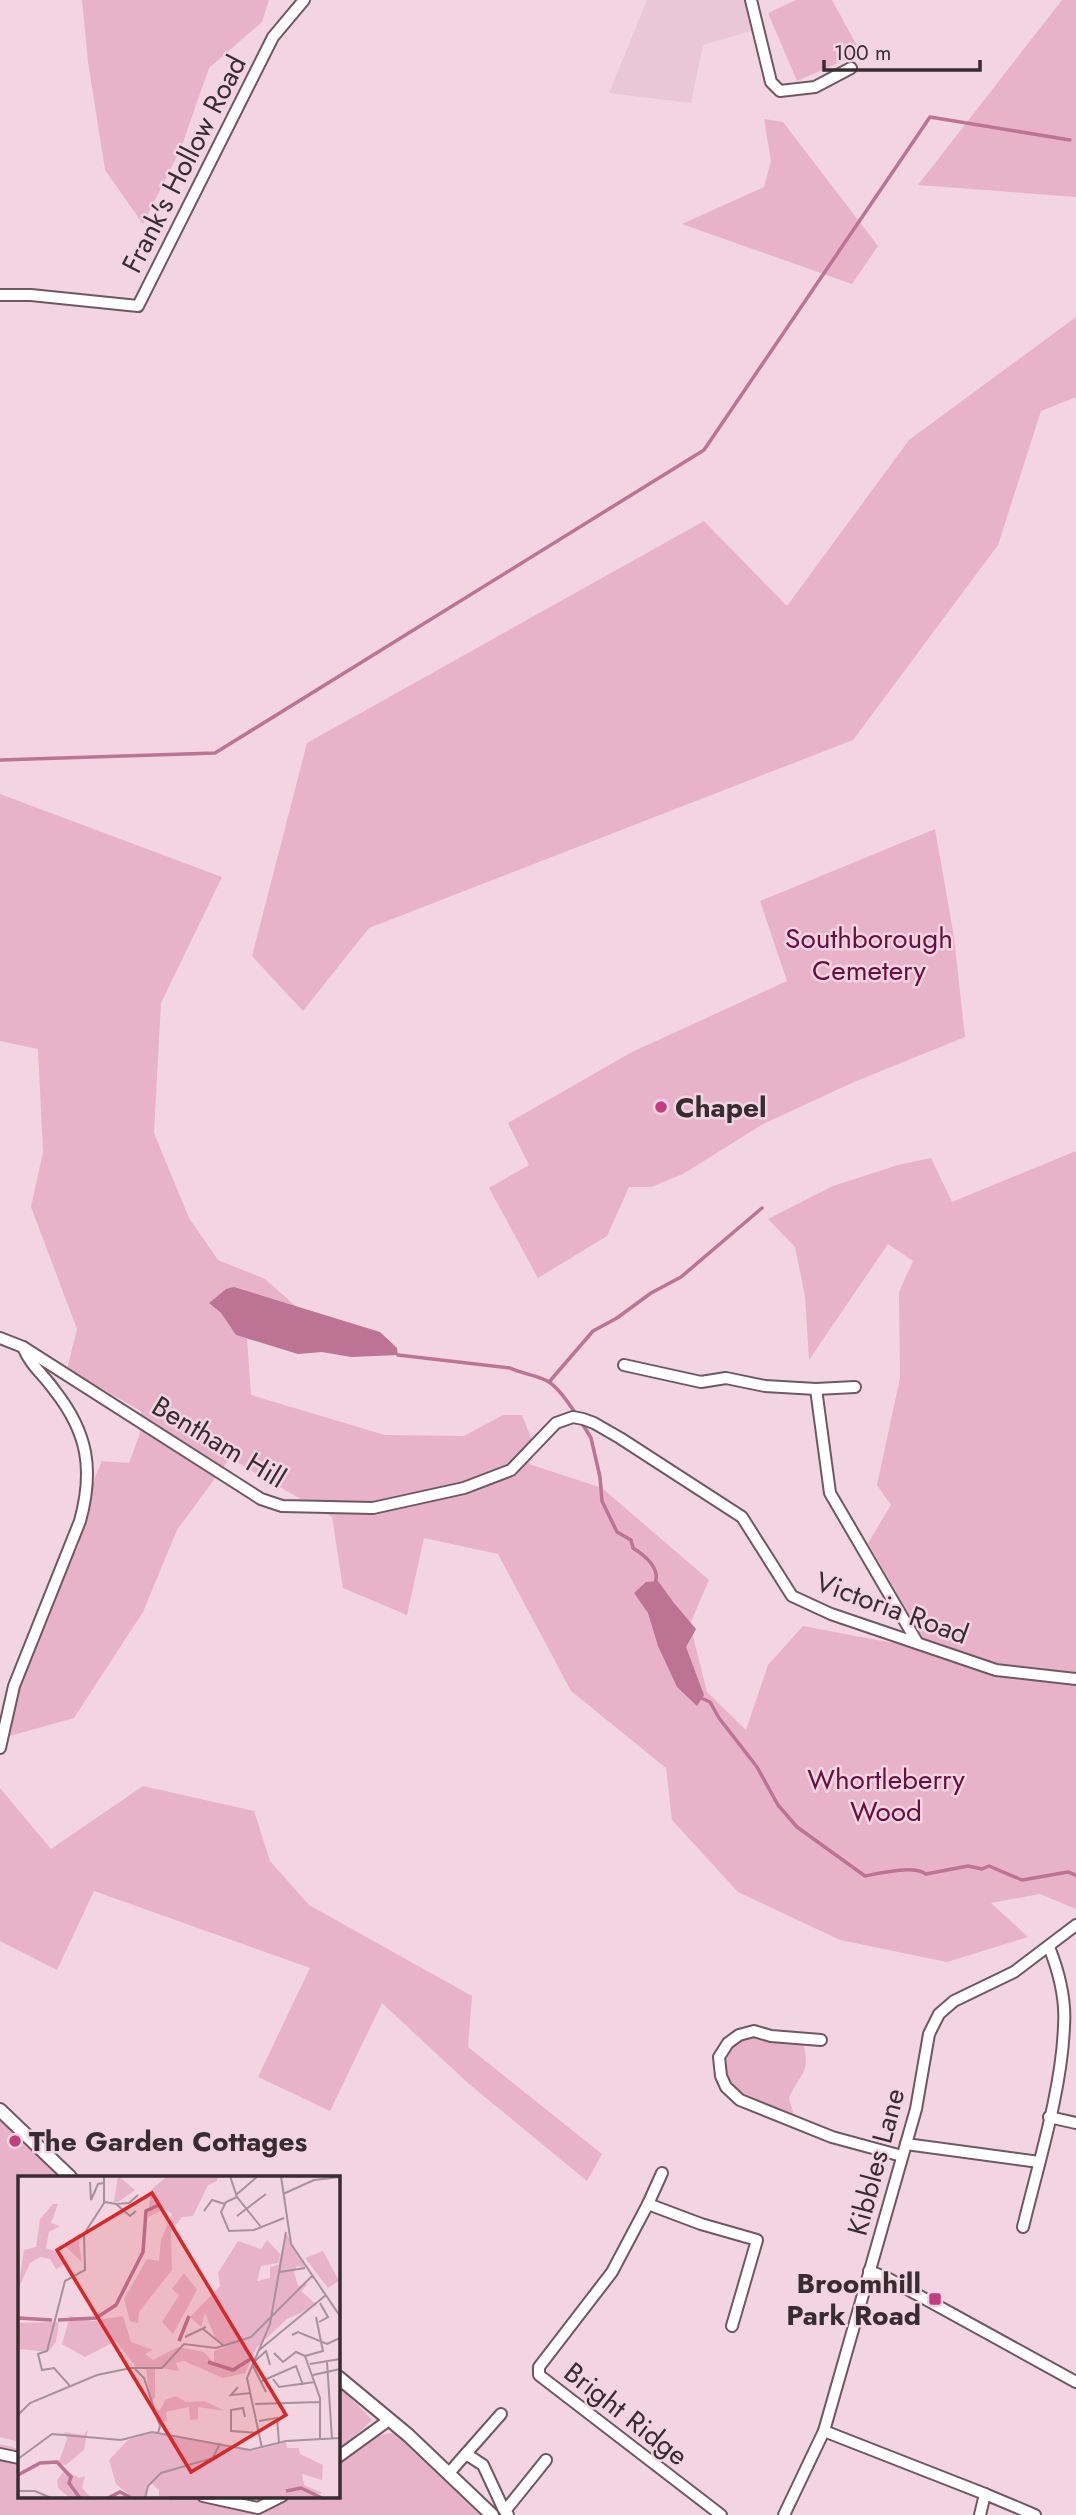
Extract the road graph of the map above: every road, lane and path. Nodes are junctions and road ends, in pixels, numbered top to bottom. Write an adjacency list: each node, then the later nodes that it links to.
1 (304, 0): 4 (street, Frank's Hollow Road)
2 (751, 0): 3 (street)
3 (851, 68)
4 (0, 295)
5 (0, 1338): 6 (street)
6 (23, 1347): 10 (street, Bentham Hill); 13 (street)
7 (624, 1365): 9 (street)
8 (855, 1387): 9 (street)
9 (816, 1389): 11 (street)
10 (594, 1423): 11 (street, Victoria Road)
11 (917, 1642): 12 (street, Victoria Road)
12 (1076, 1679)
13 (0, 1748)
14 (1076, 1925): 15 (street, Kibbles Lane)
15 (1049, 1947): 18 (street); 20 (street, Kibbles Lane)
16 (821, 2040): 21 (street)
17 (0, 2110): 24 (street)
18 (1049, 2117): 19 (street); 22 (street)
19 (1076, 2123)
20 (906, 2144): 21 (street, Kibbles Lane); 22 (street)
21 (902, 2156): 27 (street, Kibbles Lane)
22 (1038, 2162): 26 (street)
23 (662, 2173): 25 (street)
24 (69, 2176)
25 (648, 2204): 28 (street); 45 (street, Bright Ridge)
26 (1023, 2227)
27 (869, 2272): 30 (street); 33 (street, Kibbles Lane)
28 (732, 2326)
29 (340, 2379): 32 (street)
30 (1076, 2382)
31 (501, 2414): 35 (street)
32 (390, 2420): 36 (street); 39 (street)
33 (824, 2431): 40 (street); 46 (street, Kibbles Lane)
34 (0, 2454): 37 (street)
35 (466, 2454): 39 (street); 43 (street)
36 (340, 2456)
37 (18, 2458)
38 (546, 2460): 43 (street)
39 (449, 2473): 44 (street)
40 (985, 2494): 47 (street); 48 (street)
41 (212, 2498): 42 (street)
42 (278, 2498)
43 (506, 2513)
44 (492, 2515)
45 (721, 2515)
46 (784, 2515)
47 (980, 2515)
48 (1035, 2515)

